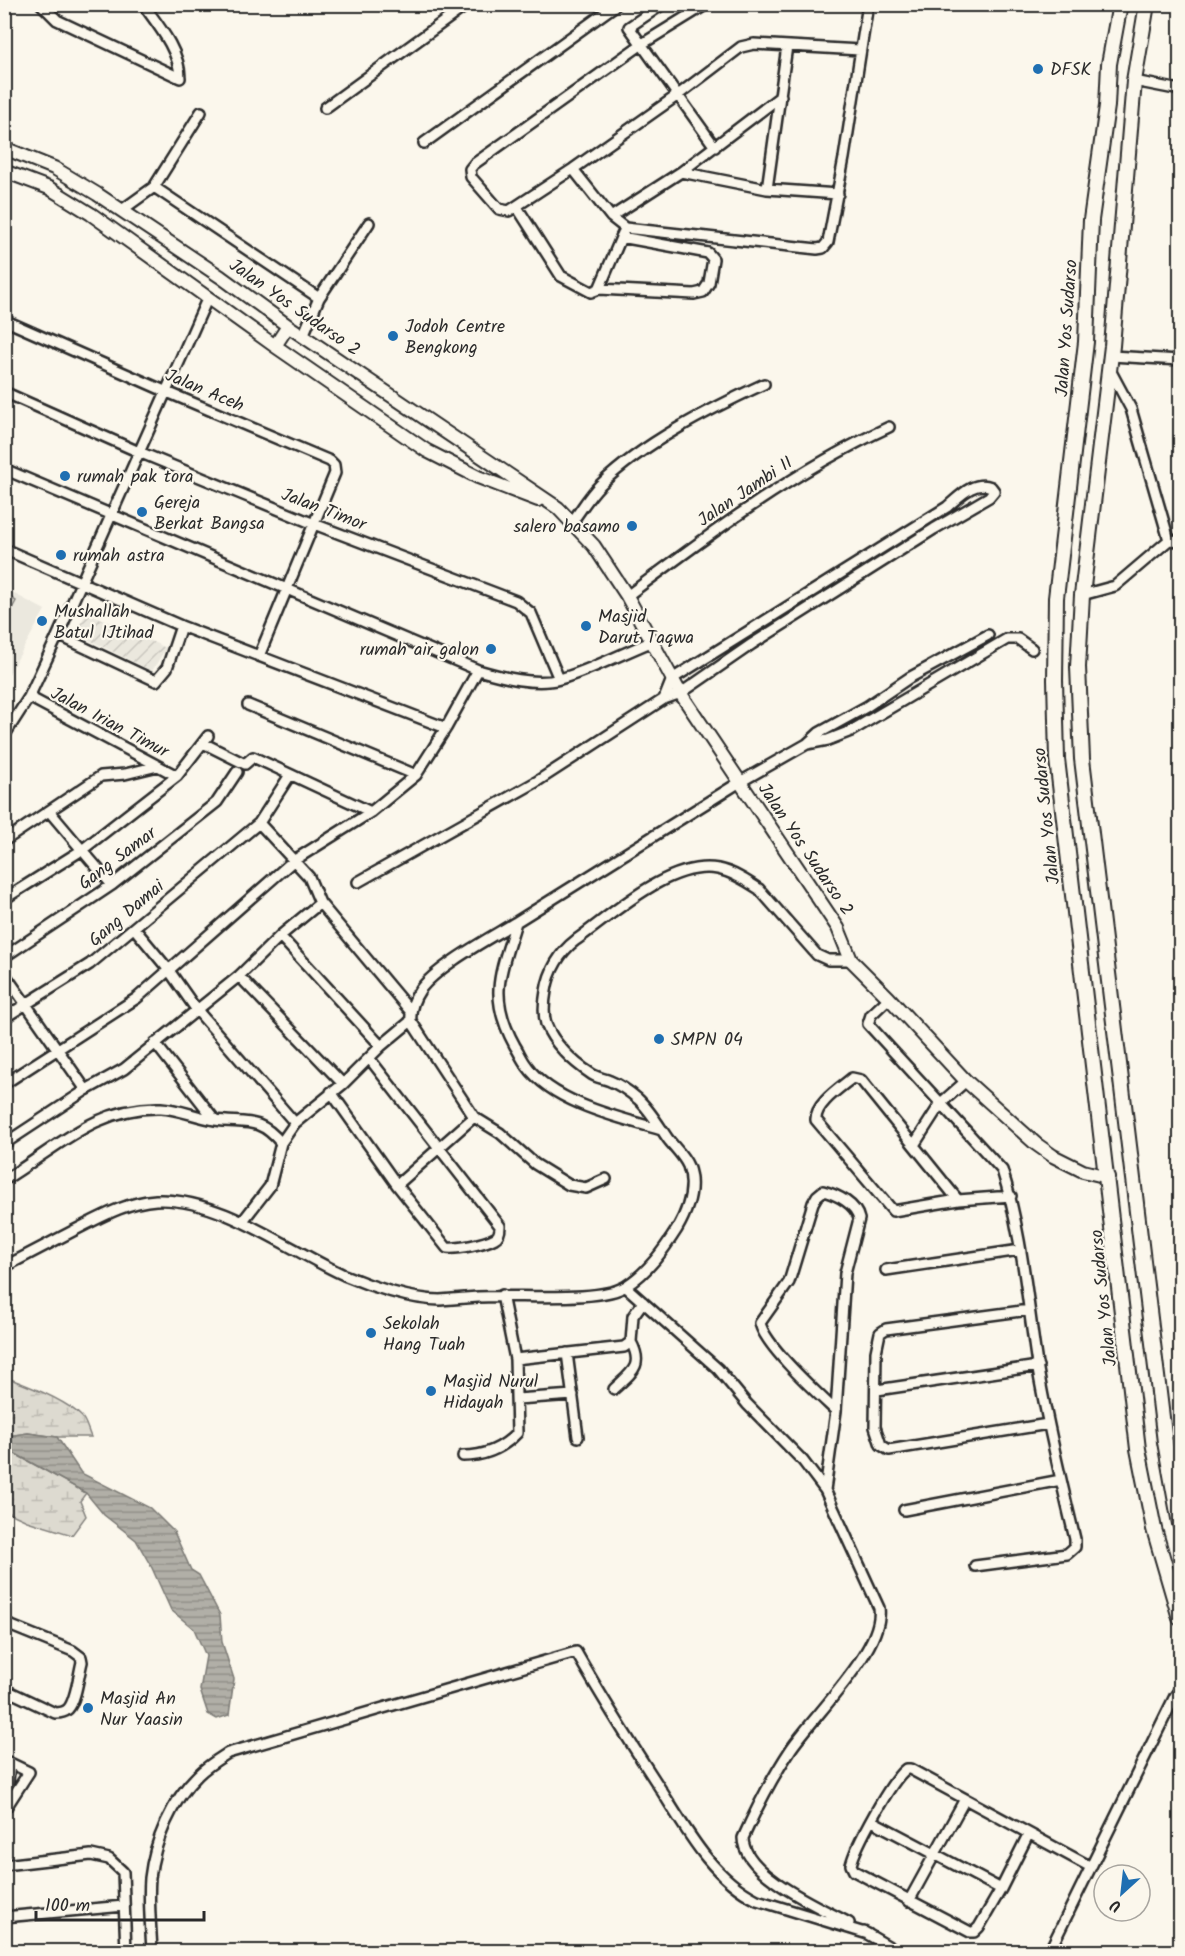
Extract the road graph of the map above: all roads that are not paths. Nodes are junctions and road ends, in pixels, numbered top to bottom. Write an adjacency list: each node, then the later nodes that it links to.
1 (41, 4): 2 (street)
2 (143, 4)
3 (468, 4): 18 (street)
4 (617, 4): 21 (street)
5 (663, 4): 10 (street)
6 (707, 4): 10 (street)
7 (868, 4): 12 (street)
8 (1119, 9): 9 (main road); 17 (main road, Jalan Yos Sudarso)
9 (1147, 11): 13 (main road)
10 (642, 44): 15 (street); 30 (street)
11 (786, 46): 12 (street); 15 (street); 16 (street)
12 (860, 50): 29 (street)
13 (1134, 81): 14 (street); 20 (main road)
14 (1180, 90)
15 (678, 95): 22 (street); 24 (street)
16 (780, 96): 22 (street); 28 (street)
17 (1107, 106): 20 (main road); 70 (main road, Jalan Yos Sudarso)
18 (325, 108)
19 (201, 112): 27 (street)
20 (1131, 112): 43 (main road)
21 (424, 143)
22 (714, 147): 26 (street)
23 (4, 148): 31 (main road, Jalan Yos Sudarso 2)
24 (573, 169): 30 (street); 32 (street)
25 (4, 171): 36 (main road, Jalan Yos Sudarso 2)
26 (681, 172): 28 (street); 32 (street)
27 (154, 187): 31 (street); 37 (street)
28 (767, 189): 29 (street)
29 (838, 194): 34 (street)
30 (518, 207): 35 (street)
31 (122, 210): 39 (main road, Jalan Yos Sudarso 2)
32 (611, 217): 34 (street)
33 (369, 223): 37 (street)
34 (623, 233): 35 (street); 35 (street)
35 (599, 289)
36 (208, 297): 41 (main road, Jalan Yos Sudarso 2); 46 (street)
37 (319, 298): 40 (street)
38 (4, 321): 46 (street, Jalan Aceh)
39 (288, 326): 40 (main road, Jalan Yos Sudarso 2); 41 (main road)
40 (303, 336): 50 (main road, Jalan Yos Sudarso 2)
41 (275, 346): 50 (main road, Jalan Yos Sudarso 2)
42 (1180, 360): 43 (street)
43 (1110, 362): 54 (street); 59 (main road)
44 (764, 384): 52 (street)
45 (4, 392): 48 (street, Jalan Timor)
46 (167, 392): 48 (street); 53 (street, Jalan Aceh)
47 (889, 427): 60 (street, Jalan Jambi II)
48 (139, 452): 51 (street); 53 (street, Jalan Timor)
49 (4, 469): 51 (street)
50 (558, 508): 52 (main road, Jalan Yos Sudarso 2)
51 (111, 514): 57 (street); 58 (street)
52 (572, 522): 60 (main road, Jalan Yos Sudarso 2)
53 (314, 524): 58 (street, Jalan Aceh); 68 (street, Jalan Timor)
54 (1169, 540): 55 (street); 59 (street)
55 (1180, 541)
56 (4, 549): 57 (street)
57 (81, 581): 61 (street); 62 (street)
58 (286, 587): 66 (street, Jalan Aceh); 67 (street)
59 (1082, 595): 71 (main road)
60 (627, 596): 64 (main road, Jalan Yos Sudarso 2)
61 (181, 626): 62 (street); 66 (street)
62 (58, 635): 73 (street)
63 (988, 635): 78 (street)
64 (651, 642): 68 (street); 69 (main road, Jalan Yos Sudarso 2)
65 (1032, 649): 78 (street)
66 (259, 656): 76 (street)
67 (478, 670): 68 (street); 76 (street)
68 (559, 679)
69 (672, 679): 72 (main road, Jalan Yos Sudarso 2); 72 (street); 74 (street)
70 (1055, 680): 71 (main road); 89 (main road, Jalan Yos Sudarso)
71 (1079, 680): 87 (main road)
72 (681, 693): 74 (street); 84 (main road, Jalan Yos Sudarso 2)
73 (29, 697): 77 (street); 79 (street, Jalan Irian Timur)
74 (664, 699): 93 (street)
75 (248, 705): 82 (street)
76 (446, 728): 82 (street)
77 (4, 736)
78 (807, 744): 84 (street)
79 (158, 766): 83 (street, Jalan Irian Timur); 85 (street)
80 (237, 772): 94 (street, Gang Samar)
81 (290, 775): 83 (street); 86 (street); 88 (street, Gang Damai)
82 (416, 775): 86 (street)
83 (177, 776): 91 (street)
84 (740, 782): 97 (street); 101 (main road, Jalan Yos Sudarso 2)
85 (49, 811): 90 (street); 91 (street)
86 (371, 812): 92 (street)
87 (1090, 819): 89 (main road); 157 (main road)
88 (259, 823): 92 (street); 98 (street, Gang Damai)
89 (1064, 824): 128 (main road, Jalan Yos Sudarso)
90 (4, 841)
91 (82, 850): 94 (street); 95 (street)
92 (293, 861): 96 (street); 102 (street)
93 (358, 882)
94 (112, 885): 100 (street, Gang Samar)
95 (4, 899)
96 (320, 903): 99 (street); 108 (street)
97 (516, 922): 108 (street); 123 (street)
98 (134, 928): 102 (street); 106 (street, Gang Damai)
99 (280, 936): 104 (street); 111 (street)
100 (4, 957)
101 (851, 960): 105 (main road, Jalan Yos Sudarso 2); 123 (street)
102 (168, 969): 107 (street); 112 (street)
103 (4, 973): 106 (street)
104 (238, 976): 107 (street); 116 (street)
105 (890, 998): 114 (main road, Jalan Yos Sudarso 2); 119 (street)
106 (26, 1003): 109 (street, Gang Damai); 112 (street)
107 (196, 1010): 110 (street); 122 (street)
108 (411, 1016): 111 (street); 120 (street)
109 (4, 1018)
110 (154, 1043): 117 (street); 121 (street)
111 (381, 1046): 113 (street)
112 (59, 1049): 115 (street); 117 (street)
113 (369, 1058): 116 (street); 127 (street)
114 (966, 1081): 119 (street); 128 (main road, Jalan Yos Sudarso 2)
115 (4, 1084)
116 (343, 1084): 118 (street)
117 (86, 1090): 125 (street)
118 (331, 1092): 122 (street); 131 (street)
119 (941, 1103): 126 (street); 132 (street)
120 (474, 1117): 127 (street); 129 (street)
121 (215, 1120): 124 (street); 130 (street)
122 (295, 1123): 124 (street)
123 (662, 1130): 138 (street)
124 (280, 1143): 134 (street)
125 (4, 1144)
126 (914, 1145): 133 (street); 133 (street)
127 (439, 1148): 131 (street); 131 (street)
128 (1107, 1177): 159 (main road, Jalan Yos Sudarso)
129 (606, 1179)
130 (4, 1180)
131 (397, 1185)
132 (1011, 1196): 133 (street); 135 (street)
133 (958, 1200)
134 (242, 1222): 136 (street); 139 (street)
135 (1020, 1250): 137 (street); 141 (street)
136 (4, 1267)
137 (886, 1270)
138 (626, 1287): 139 (street); 140 (street)
139 (502, 1295): 144 (street)
140 (643, 1302): 142 (street); 155 (street)
141 (1029, 1310): 145 (street); 147 (street)
142 (631, 1342): 143 (street); 146 (street)
143 (567, 1353): 144 (street); 148 (street)
144 (515, 1359): 149 (street)
145 (1038, 1366): 147 (street); 151 (street)
146 (614, 1389)
147 (877, 1390): 151 (street)
148 (573, 1395): 149 (street); 152 (street)
149 (517, 1399): 153 (street)
150 (836, 1411): 150 (street); 155 (street)
151 (1048, 1424): 154 (street)
152 (578, 1437)
153 (463, 1456)
154 (1060, 1480): 156 (street); 158 (street)
155 (825, 1490): 175 (street)
156 (904, 1510)
157 (1180, 1524)
158 (975, 1566)
159 (1180, 1618)
160 (4, 1623): 161 (street)
161 (4, 1689)
162 (1180, 1689): 170 (street)
163 (7, 1761): 165 (street); 165 (street)
164 (965, 1799): 166 (street); 167 (street); 168 (street)
165 (5, 1811)
166 (872, 1821): 168 (street); 172 (street)
167 (1028, 1835): 170 (street); 171 (street)
168 (935, 1854): 171 (street); 172 (street)
169 (4, 1865): 173 (street)
170 (1091, 1867): 179 (street)
171 (1001, 1889): 172 (street)
172 (909, 1901)
173 (124, 1906): 174 (street); 176 (street)
174 (4, 1917)
175 (868, 1934): 177 (street); 178 (street)
176 (126, 1952)
177 (152, 1952)
178 (898, 1952)
179 (1048, 1952)

